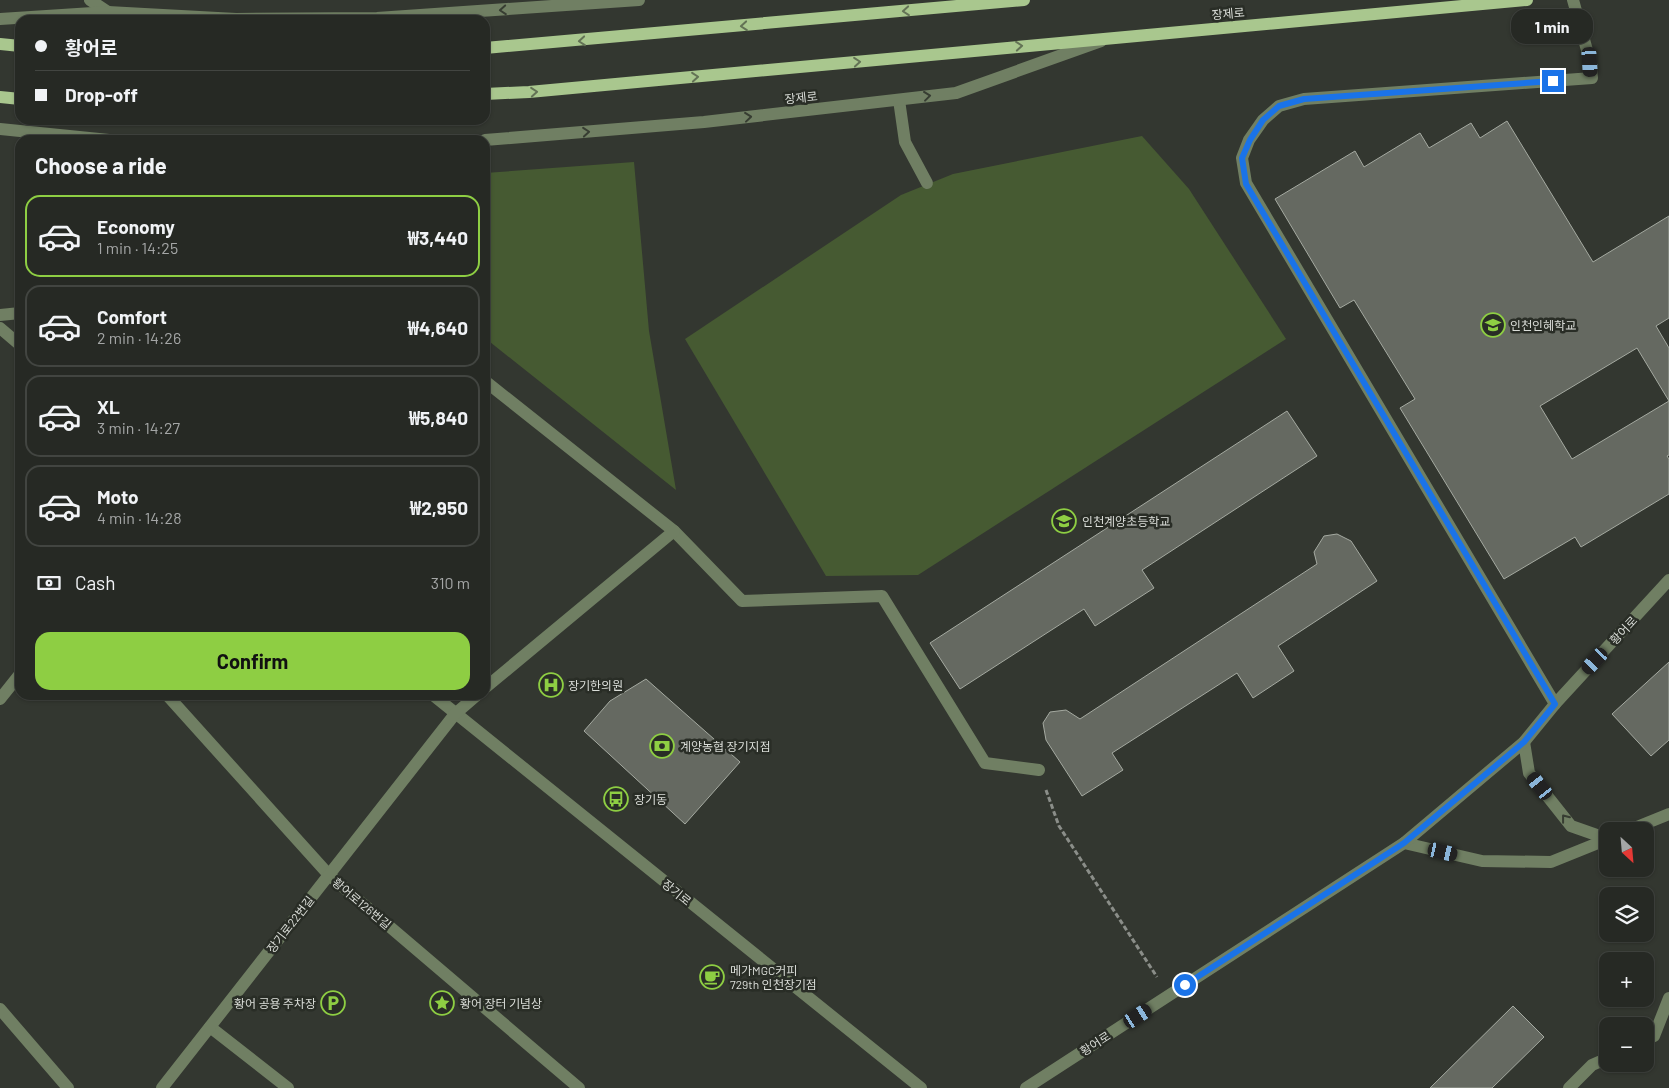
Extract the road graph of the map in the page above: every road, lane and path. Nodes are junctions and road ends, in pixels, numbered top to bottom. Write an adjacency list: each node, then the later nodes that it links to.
1 (90, 0): 6 (street)
2 (639, 0): 9 (street, one-way to 9)
3 (1024, 0): 15 (main road, one-way to 15)
4 (1526, 0): 12 (main road, 장제로)
5 (1573, 0): 37 (street)
6 (108, 12): 7 (street); 8 (street, one-way to 6)
7 (62, 15)
8 (163, 15)
9 (421, 15)
10 (15, 18): 11 (street)
11 (0, 19)
12 (1111, 38): 16 (main road, 장제로, one-way to 12); 19 (street, 장제로, one-way to 12)
13 (0, 44): 14 (main road)
14 (15, 46)
15 (490, 48)
16 (490, 94)
17 (0, 98): 18 (main road)
18 (15, 99)
19 (899, 100): 22 (street, 장제로, one-way to 19); 23 (street)
20 (0, 129): 21 (street)
21 (59, 135)
22 (490, 140)
23 (928, 183)
24 (15, 314): 25 (street)
25 (0, 315)
26 (0, 328): 27 (street)
27 (15, 341)
28 (490, 385): 29 (street)
29 (674, 531): 32 (street); 40 (street)
30 (1669, 580): 37 (street, 황어로)
31 (15, 680): 33 (street)
32 (490, 684)
33 (0, 699)
34 (172, 700): 46 (street, 황어로126번길)
35 (439, 700): 38 (street, 장기로)
36 (471, 700): 38 (street, 장기로22번길)
37 (1555, 704): 39 (street, 황어로)
38 (455, 714): 46 (street, 장기로22번길); 57 (street, 장기로)
39 (1524, 742): 43 (street, one-way to 39); 44 (street, 황어로)
40 (1039, 770): 47 (path)
41 (1669, 814): 42 (street)
42 (1649, 822)
43 (1599, 836)
44 (1404, 843): 45 (street); 47 (street, 황어로)
45 (1599, 843)
46 (329, 875): 50 (street, 장기로22번길); 56 (street, 황어로126번길)
47 (1169, 995): 58 (street, 황어로)
48 (1669, 998): 51 (street)
49 (0, 1009): 53 (street)
50 (210, 1026): 54 (street, 장기로22번길); 55 (street)
51 (1654, 1036)
52 (1599, 1062): 59 (street)
53 (68, 1088)
54 (162, 1088)
55 (288, 1088)
56 (579, 1088)
57 (922, 1088)
58 (1026, 1088)
59 (1569, 1088)

